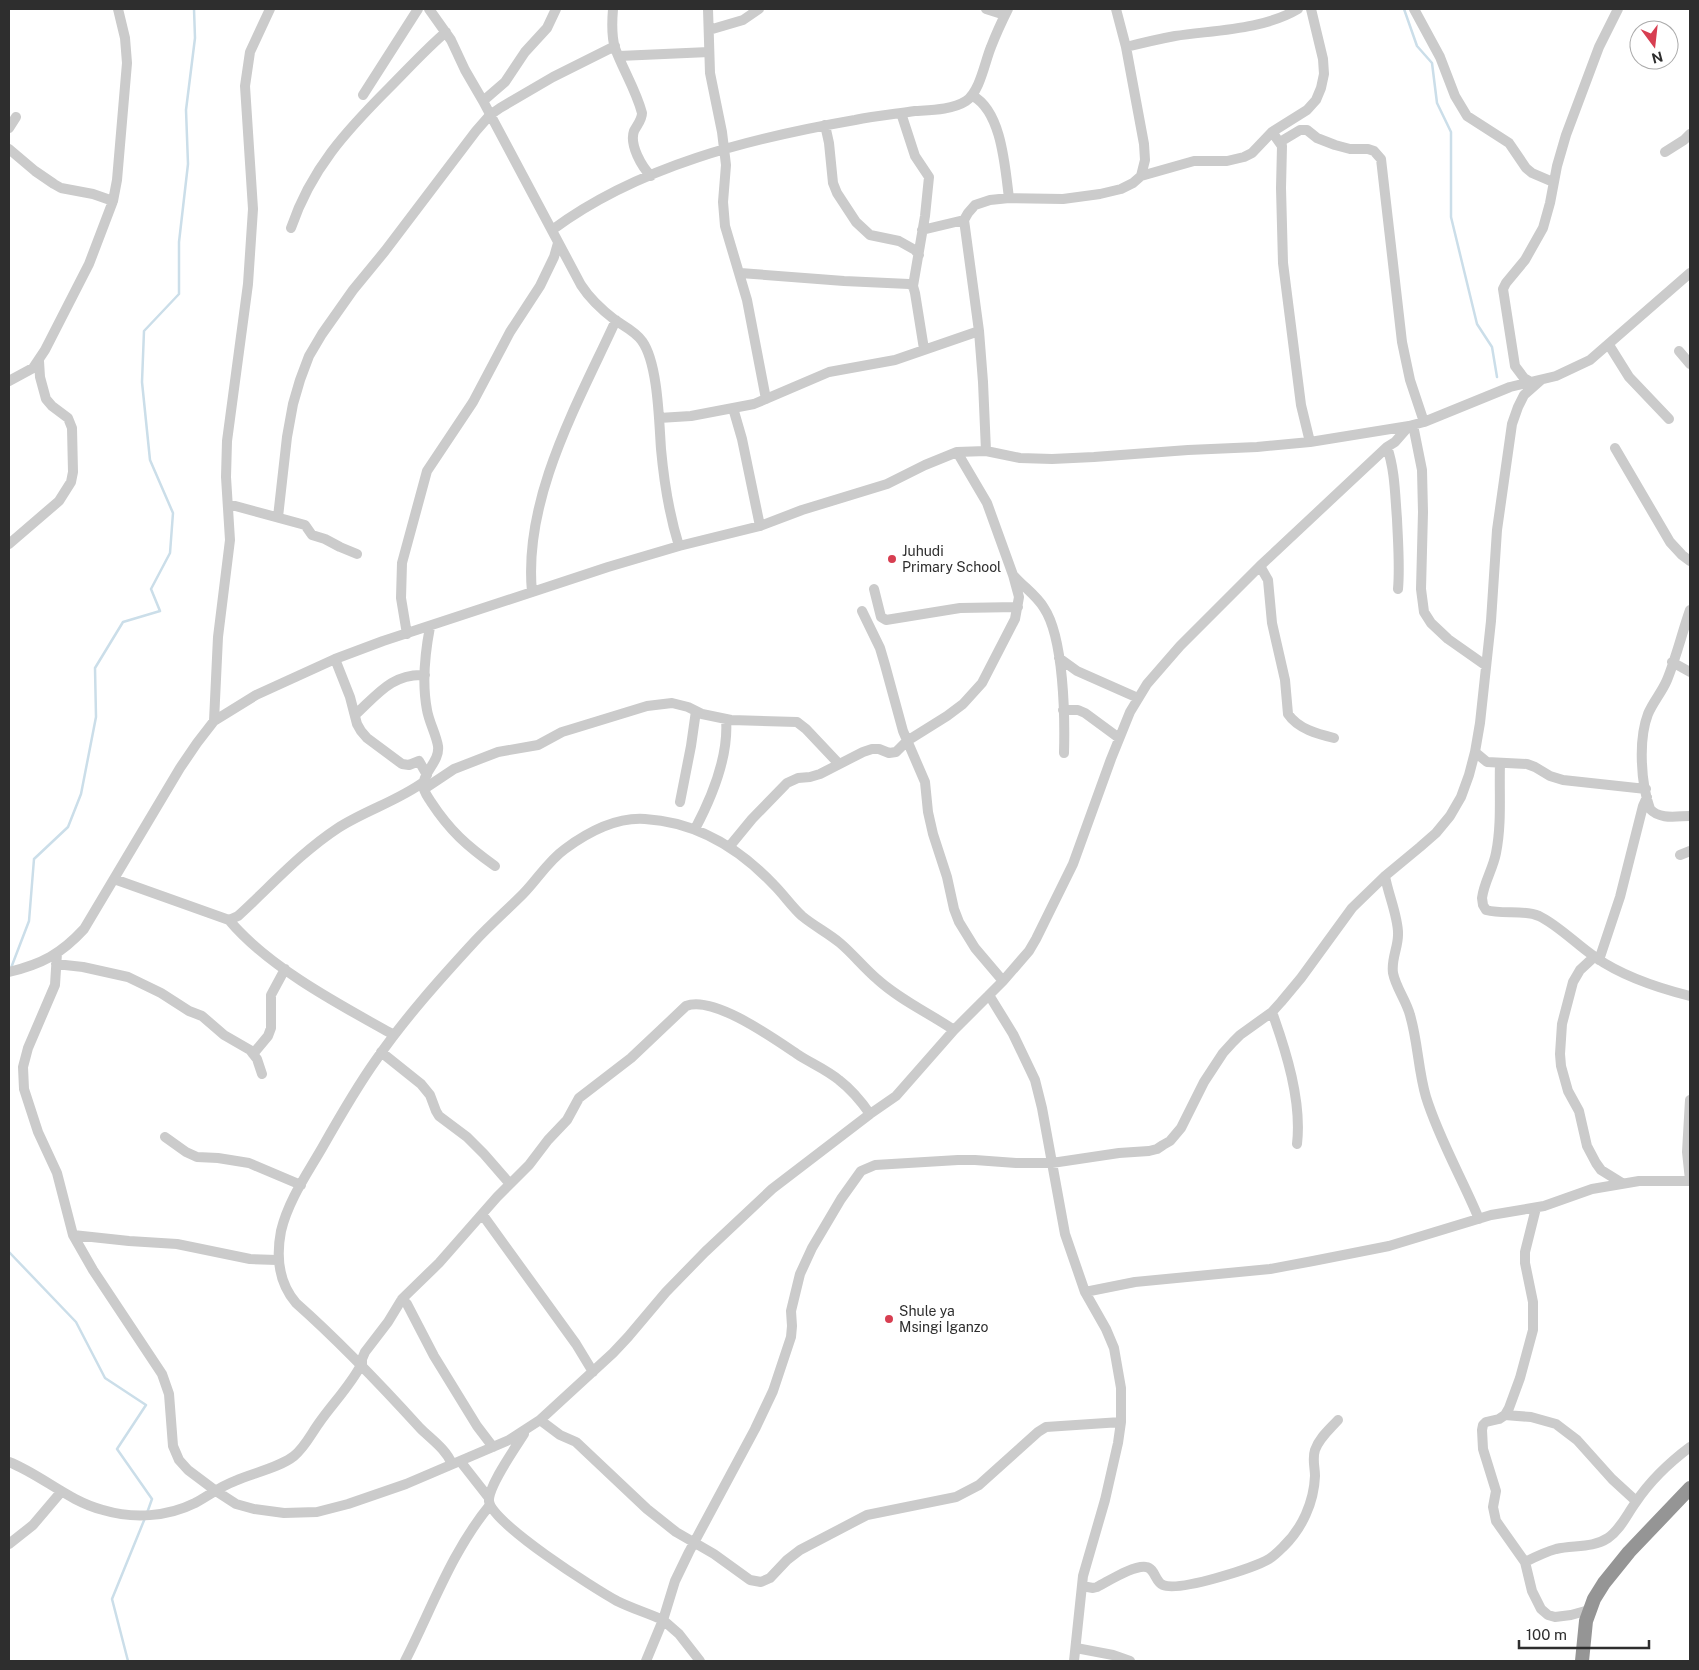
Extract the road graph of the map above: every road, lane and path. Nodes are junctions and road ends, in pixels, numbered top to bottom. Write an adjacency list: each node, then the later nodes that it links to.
1 (118, 9): 39 (street)
2 (270, 9): 69 (street)
3 (418, 9): 22 (street)
4 (429, 9): 17 (street)
5 (556, 9): 23 (street)
6 (612, 9): 19 (street)
7 (708, 9): 16 (street)
8 (759, 9): 16 (street)
9 (986, 9): 15 (street)
10 (1116, 9): 18 (street)
11 (1298, 9): 18 (street)
12 (1311, 9): 29 (street)
13 (1414, 9): 37 (street)
14 (1618, 9): 37 (street)
15 (1006, 12): 21 (street)
16 (709, 30): 20 (street)
17 (446, 32): 23 (street); 41 (street)
18 (1126, 47): 36 (street)
19 (617, 51): 20 (street); 25 (street); 35 (street)
20 (709, 52): 32 (street)
21 (973, 94): 24 (street); 38 (street)
22 (363, 95)
23 (484, 101): 25 (street)
24 (900, 113): 27 (street); 43 (street)
25 (490, 115): 42 (street); 70 (street)
26 (16, 117): 28 (street)
27 (825, 125): 32 (street); 45 (street)
28 (9, 128)
29 (1272, 132): 31 (street); 36 (street)
30 (1690, 134): 34 (street)
31 (1280, 142): 63 (street); 64 (street)
32 (724, 148): 35 (street); 46 (street)
33 (9, 149): 39 (street)
34 (1665, 152)
35 (651, 176): 42 (street)
36 (1141, 176): 38 (street)
37 (1553, 182): 58 (street)
38 (1009, 198): 40 (street)
39 (113, 201): 54 (street)
40 (964, 220): 43 (street); 50 (street)
41 (291, 228)
42 (552, 230): 44 (street)
43 (922, 230): 45 (street)
44 (558, 243): 49 (street); 85 (street)
45 (919, 255): 48 (street)
46 (740, 273): 48 (street); 59 (street)
47 (1690, 273): 51 (street)
48 (913, 286): 52 (street)
49 (616, 320): 61 (street); 80 (street)
50 (979, 331): 52 (street); 67 (street)
51 (1609, 345): 56 (street); 62 (street)
52 (924, 349): 59 (street)
53 (1680, 351): 55 (street)
54 (39, 361): 57 (street); 72 (street)
55 (1690, 364)
56 (1556, 376): 58 (street); 89 (street)
57 (9, 381)
58 (1530, 382): 63 (street)
59 (766, 399): 60 (street)
60 (734, 408): 61 (street); 71 (street)
61 (659, 418): 73 (street)
62 (1669, 419)
63 (1415, 424): 64 (street); 65 (street); 89 (street)
64 (1310, 442): 67 (street)
65 (1387, 447): 76 (street); 79 (street)
66 (1616, 448): 75 (street)
67 (986, 451): 68 (street)
68 (957, 452): 71 (street); 77 (street)
69 (228, 504): 70 (street); 97 (street)
70 (278, 517): 74 (street)
71 (760, 526): 73 (street)
72 (9, 544)
73 (679, 546): 80 (street)
74 (357, 554)
75 (1690, 561)
76 (1260, 566): 92 (street); 99 (street)
77 (1013, 575): 81 (street); 86 (street)
78 (874, 589): 81 (street)
79 (1398, 589)
80 (532, 592): 84 (street)
81 (1018, 607): 100 (street)
82 (1690, 610): 88 (street)
83 (862, 611): 100 (street)
84 (430, 627): 85 (street); 91 (street)
85 (408, 634): 87 (street)
86 (1059, 658): 92 (street); 93 (street)
87 (335, 659): 95 (street); 97 (street)
88 (1672, 662): 90 (street); 106 (street)
89 (1485, 665): 101 (street)
90 (1690, 672)
91 (425, 675): 95 (street); 105 (street)
92 (1138, 698): 98 (street)
93 (1063, 710): 98 (street); 102 (street)
94 (696, 711): 96 (street); 105 (street); 107 (street)
95 (355, 716): 105 (street)
96 (726, 719): 103 (street); 109 (street)
97 (214, 721): 113 (street)
98 (1119, 738): 120 (street)
99 (1334, 738)
100 (907, 741): 103 (street); 120 (street)
101 (1475, 752): 104 (street); 112 (street)
102 (1064, 753)
103 (839, 764): 110 (street)
104 (1500, 764): 106 (street); 116 (street)
105 (425, 781): 111 (street); 114 (street)
106 (1647, 793): 108 (street); 116 (street)
107 (680, 802)
108 (1690, 816)
109 (695, 829): 110 (street); 125 (street)
110 (729, 846): 124 (street)
111 (495, 866)
112 (1385, 876): 123 (street); 141 (street)
113 (114, 879): 114 (street); 115 (street)
114 (228, 920): 118 (street)
115 (56, 953): 117 (street); 119 (street)
116 (1596, 958): 122 (street); 136 (street)
117 (56, 964): 127 (street); 142 (street)
118 (285, 968): 125 (street); 127 (street)
119 (9, 972)
120 (1003, 981): 121 (street)
121 (989, 995): 124 (street); 134 (street)
122 (1690, 996)
123 (1272, 1012): 132 (street); 134 (street)
124 (954, 1030): 130 (street)
125 (394, 1036): 126 (street)
126 (381, 1052): 137 (street); 138 (street)
127 (253, 1054): 128 (street)
128 (262, 1074)
129 (1690, 1100): 133 (street)
130 (870, 1114): 137 (street); 147 (street)
131 (165, 1137): 138 (street)
132 (1297, 1144)
133 (1689, 1152): 135 (street)
134 (1052, 1162): 144 (street); 162 (street)
135 (1690, 1180): 136 (street)
136 (1622, 1183): 139 (street)
137 (510, 1184): 140 (street)
138 (301, 1185): 143 (street)
139 (1536, 1208): 141 (street); 148 (street)
140 (482, 1214): 145 (street); 147 (street)
141 (1479, 1219): 144 (street)
142 (73, 1235): 143 (street); 158 (street)
143 (278, 1260): 146 (street)
144 (1085, 1292): 151 (street)
145 (402, 1299): 146 (street); 153 (street)
146 (361, 1365): 156 (street); 158 (street)
147 (593, 1372): 149 (street)
148 (1505, 1415): 160 (street); 164 (street)
149 (540, 1420): 152 (street); 162 (street)
150 (1338, 1420): 165 (street)
151 (1121, 1422): 162 (street); 165 (street)
152 (526, 1431): 153 (street); 161 (street)
153 (493, 1446): 156 (street)
154 (1690, 1448): 160 (street)
155 (9, 1462): 159 (street)
156 (456, 1463): 158 (street); 161 (street)
157 (1690, 1488): 166 (highway)
158 (216, 1491): 159 (street)
159 (61, 1492): 163 (street)
160 (1636, 1501): 164 (street)
161 (489, 1502): 167 (street); 169 (street)
162 (693, 1543): 167 (street)
163 (9, 1544)
164 (1524, 1562): 166 (street)
165 (1082, 1586): 168 (street)
166 (1589, 1610): 174 (highway)
167 (663, 1620): 170 (street); 171 (street)
168 (1076, 1648): 172 (street); 173 (street)
169 (405, 1661)
170 (646, 1661)
171 (700, 1661)
172 (1074, 1661)
173 (1130, 1661)
174 (1582, 1661)

